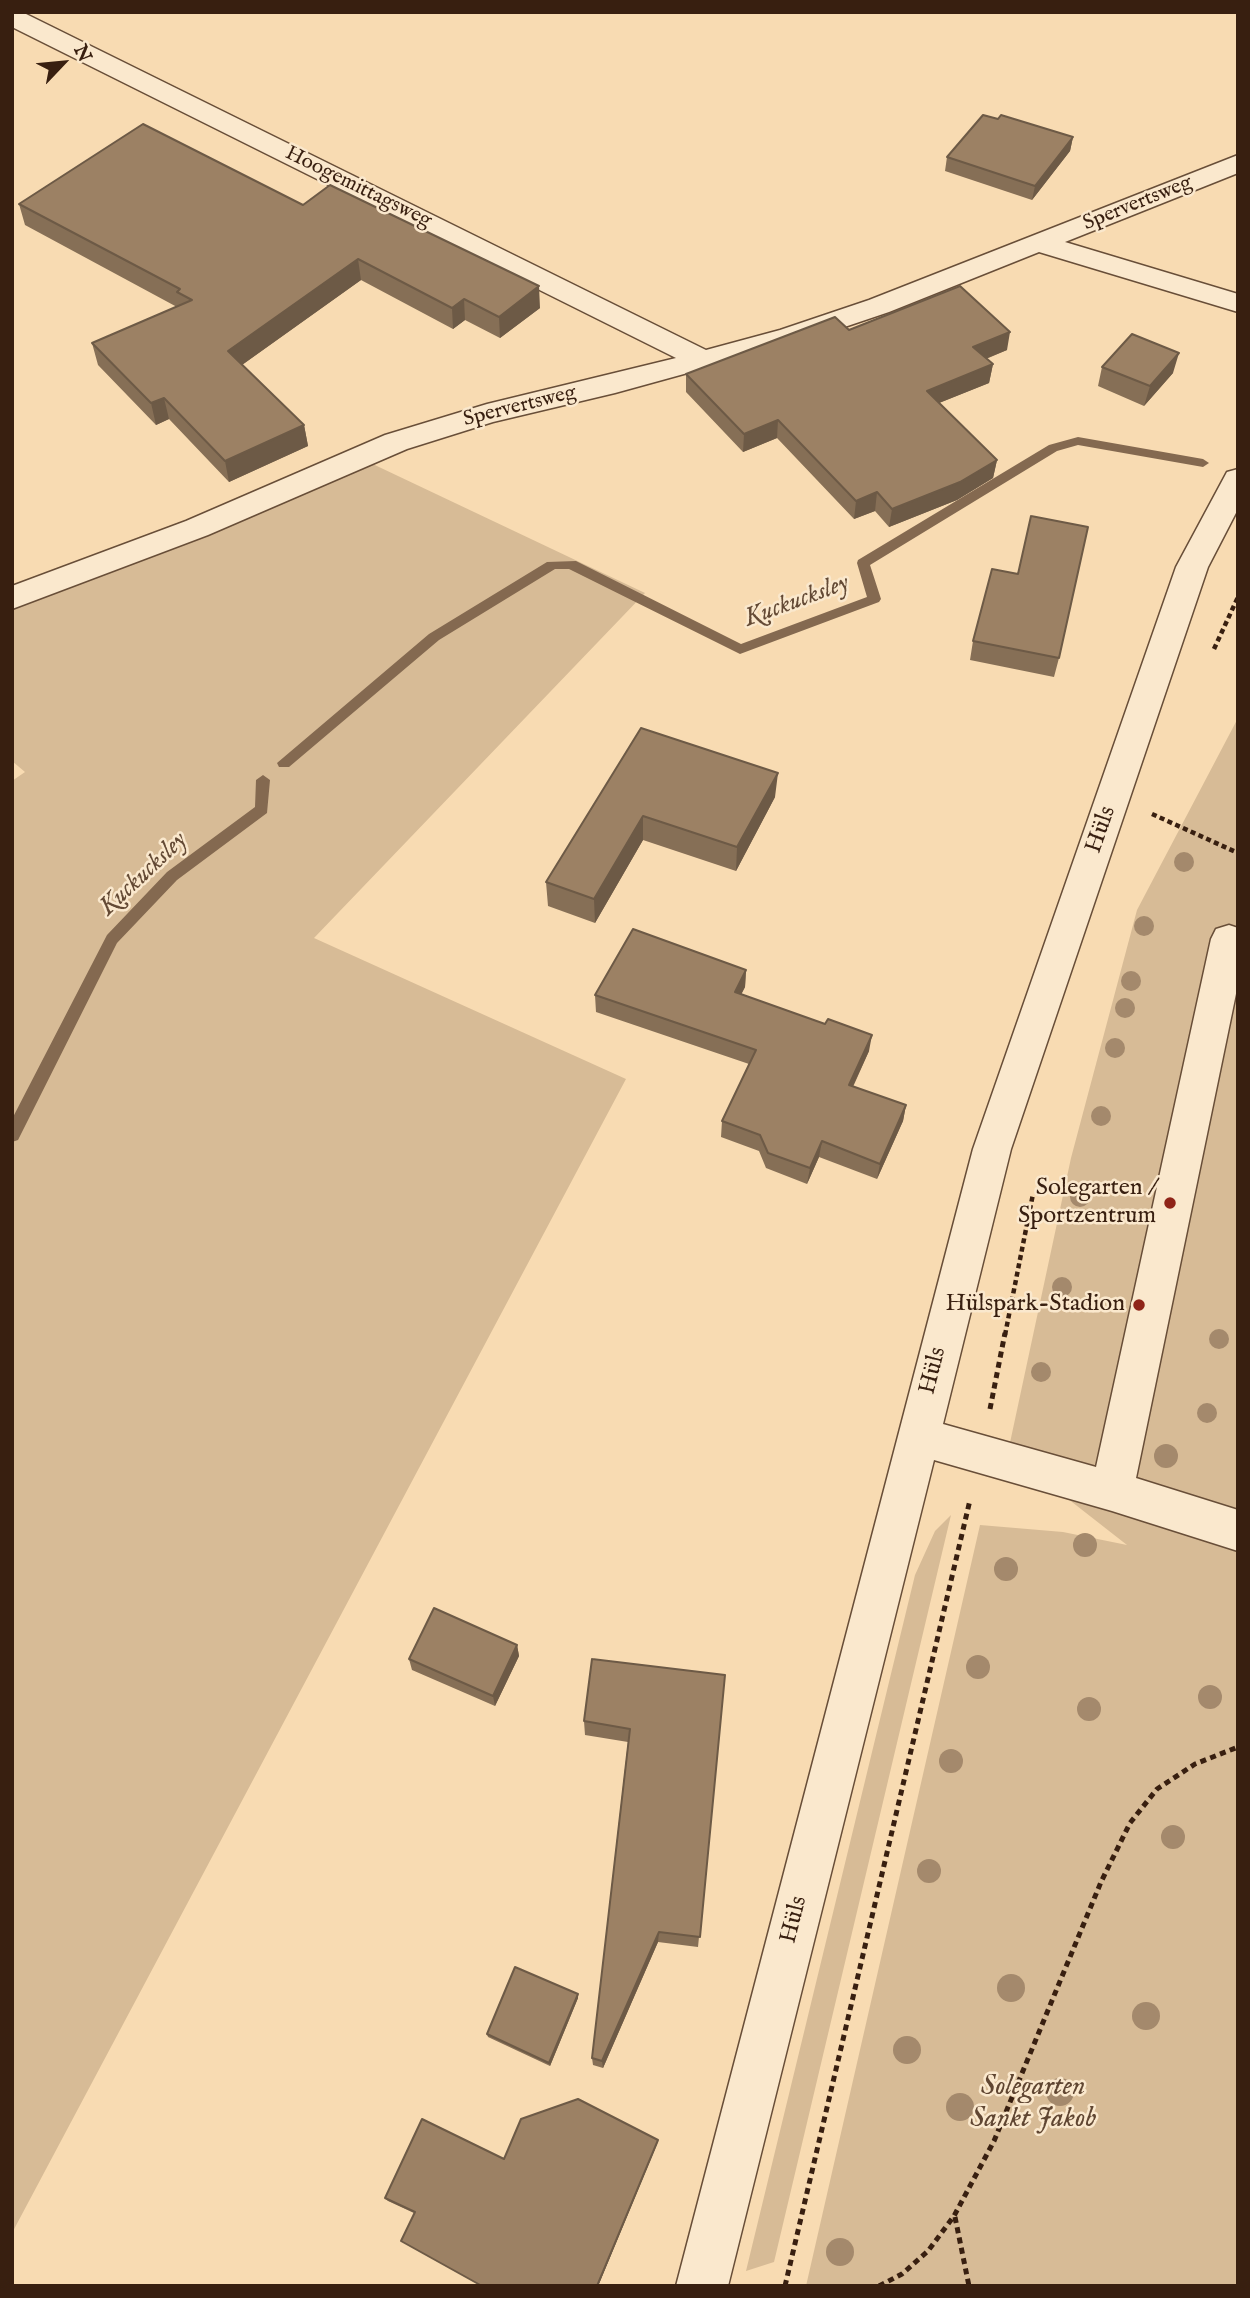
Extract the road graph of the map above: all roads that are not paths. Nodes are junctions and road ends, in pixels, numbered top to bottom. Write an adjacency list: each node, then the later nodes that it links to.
1 (12, 17): 5 (street, Hoogemittagsweg)
2 (1238, 163): 3 (street, Spervertsweg)
3 (1038, 243): 4 (street, Spervertsweg); 5 (street, Spervertsweg)
4 (1238, 303)
5 (704, 360): 7 (street, Spervertsweg)
6 (1238, 479): 9 (street, Hüls)
7 (12, 598)
8 (1238, 943): 10 (street)
9 (918, 1436): 10 (street); 12 (street, Hüls)
10 (1112, 1491): 11 (street)
11 (1238, 1531)
12 (702, 2286)

